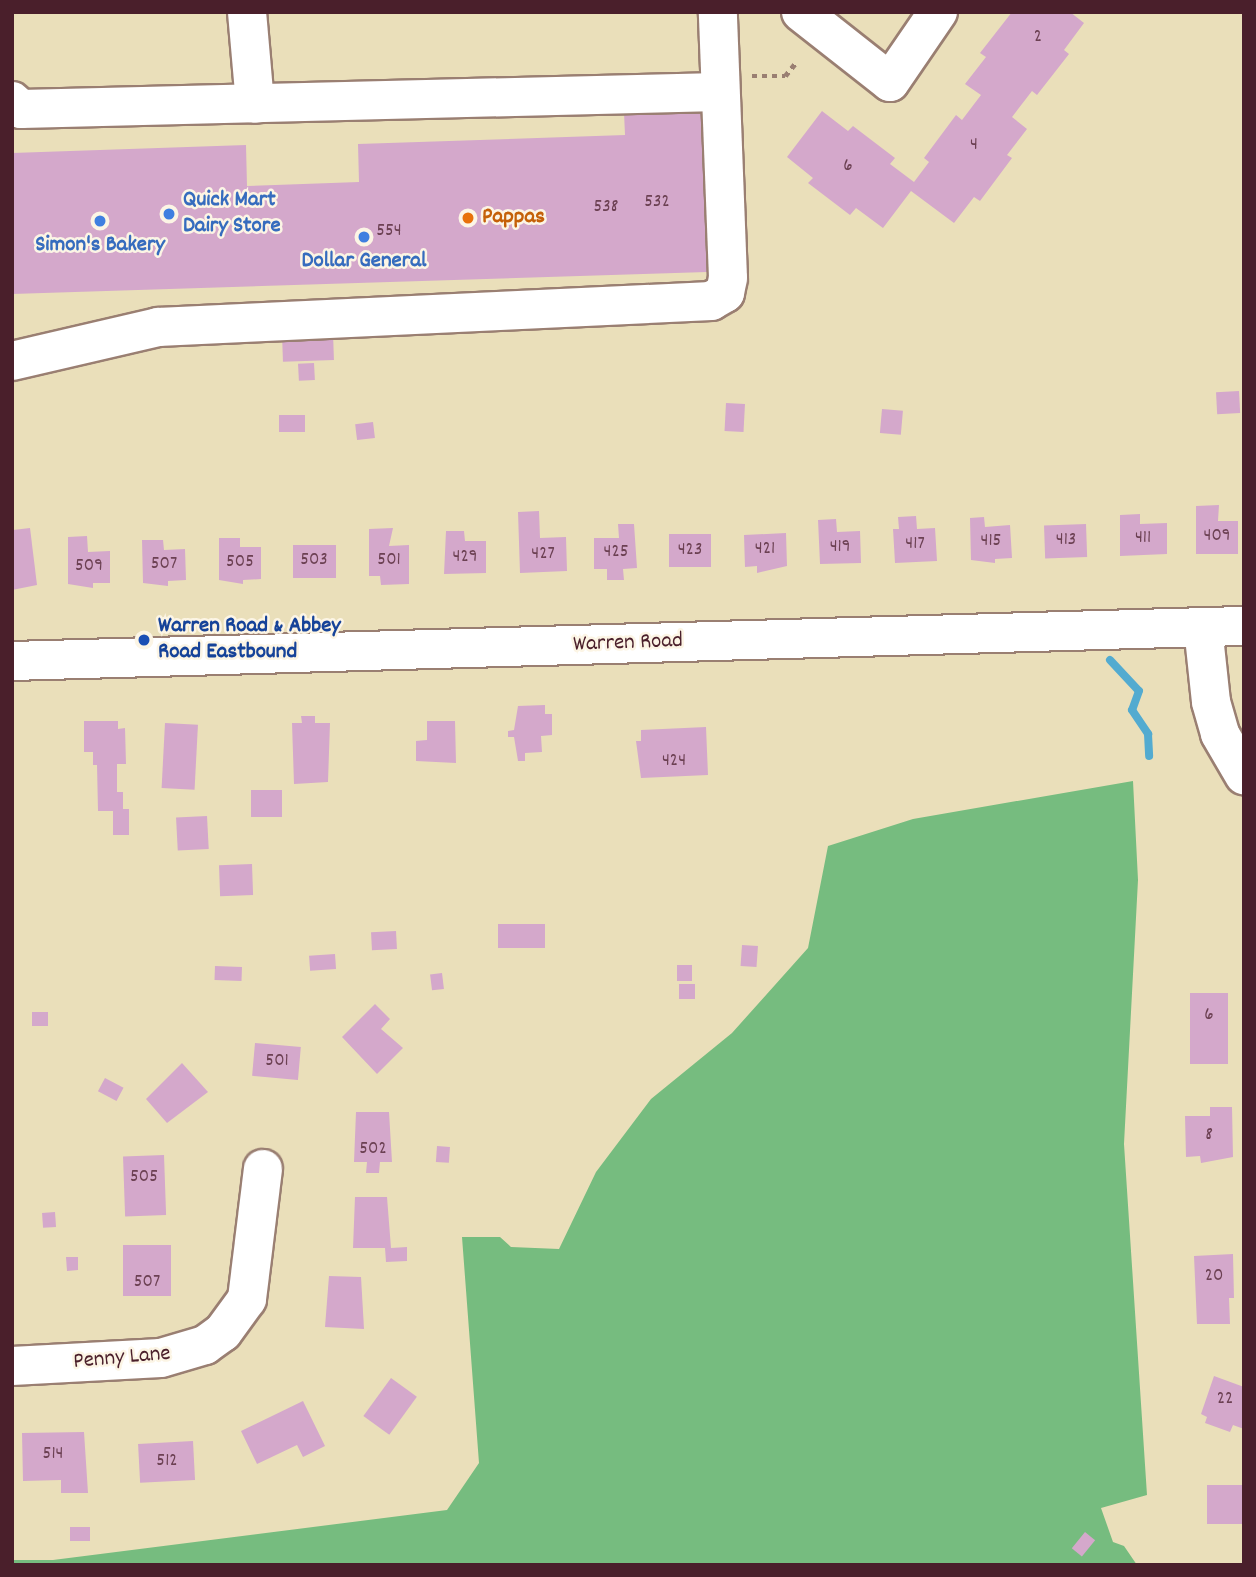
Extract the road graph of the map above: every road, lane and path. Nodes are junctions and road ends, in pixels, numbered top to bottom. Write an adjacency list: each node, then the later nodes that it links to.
1 (247, 12): 8 (street)
2 (718, 12): 6 (street)
3 (801, 12): 4 (street)
4 (938, 12)
5 (797, 61): 6 (path)
6 (730, 84): 8 (street); 9 (street)
7 (12, 101): 8 (street)
8 (255, 104)
9 (12, 361)
10 (1244, 626): 11 (street, Warren Road)
11 (1203, 627): 12 (street, Warren Road); 13 (street)
12 (12, 661)
13 (1244, 775)
14 (263, 1169): 15 (street, Penny Lane)
15 (12, 1366)

